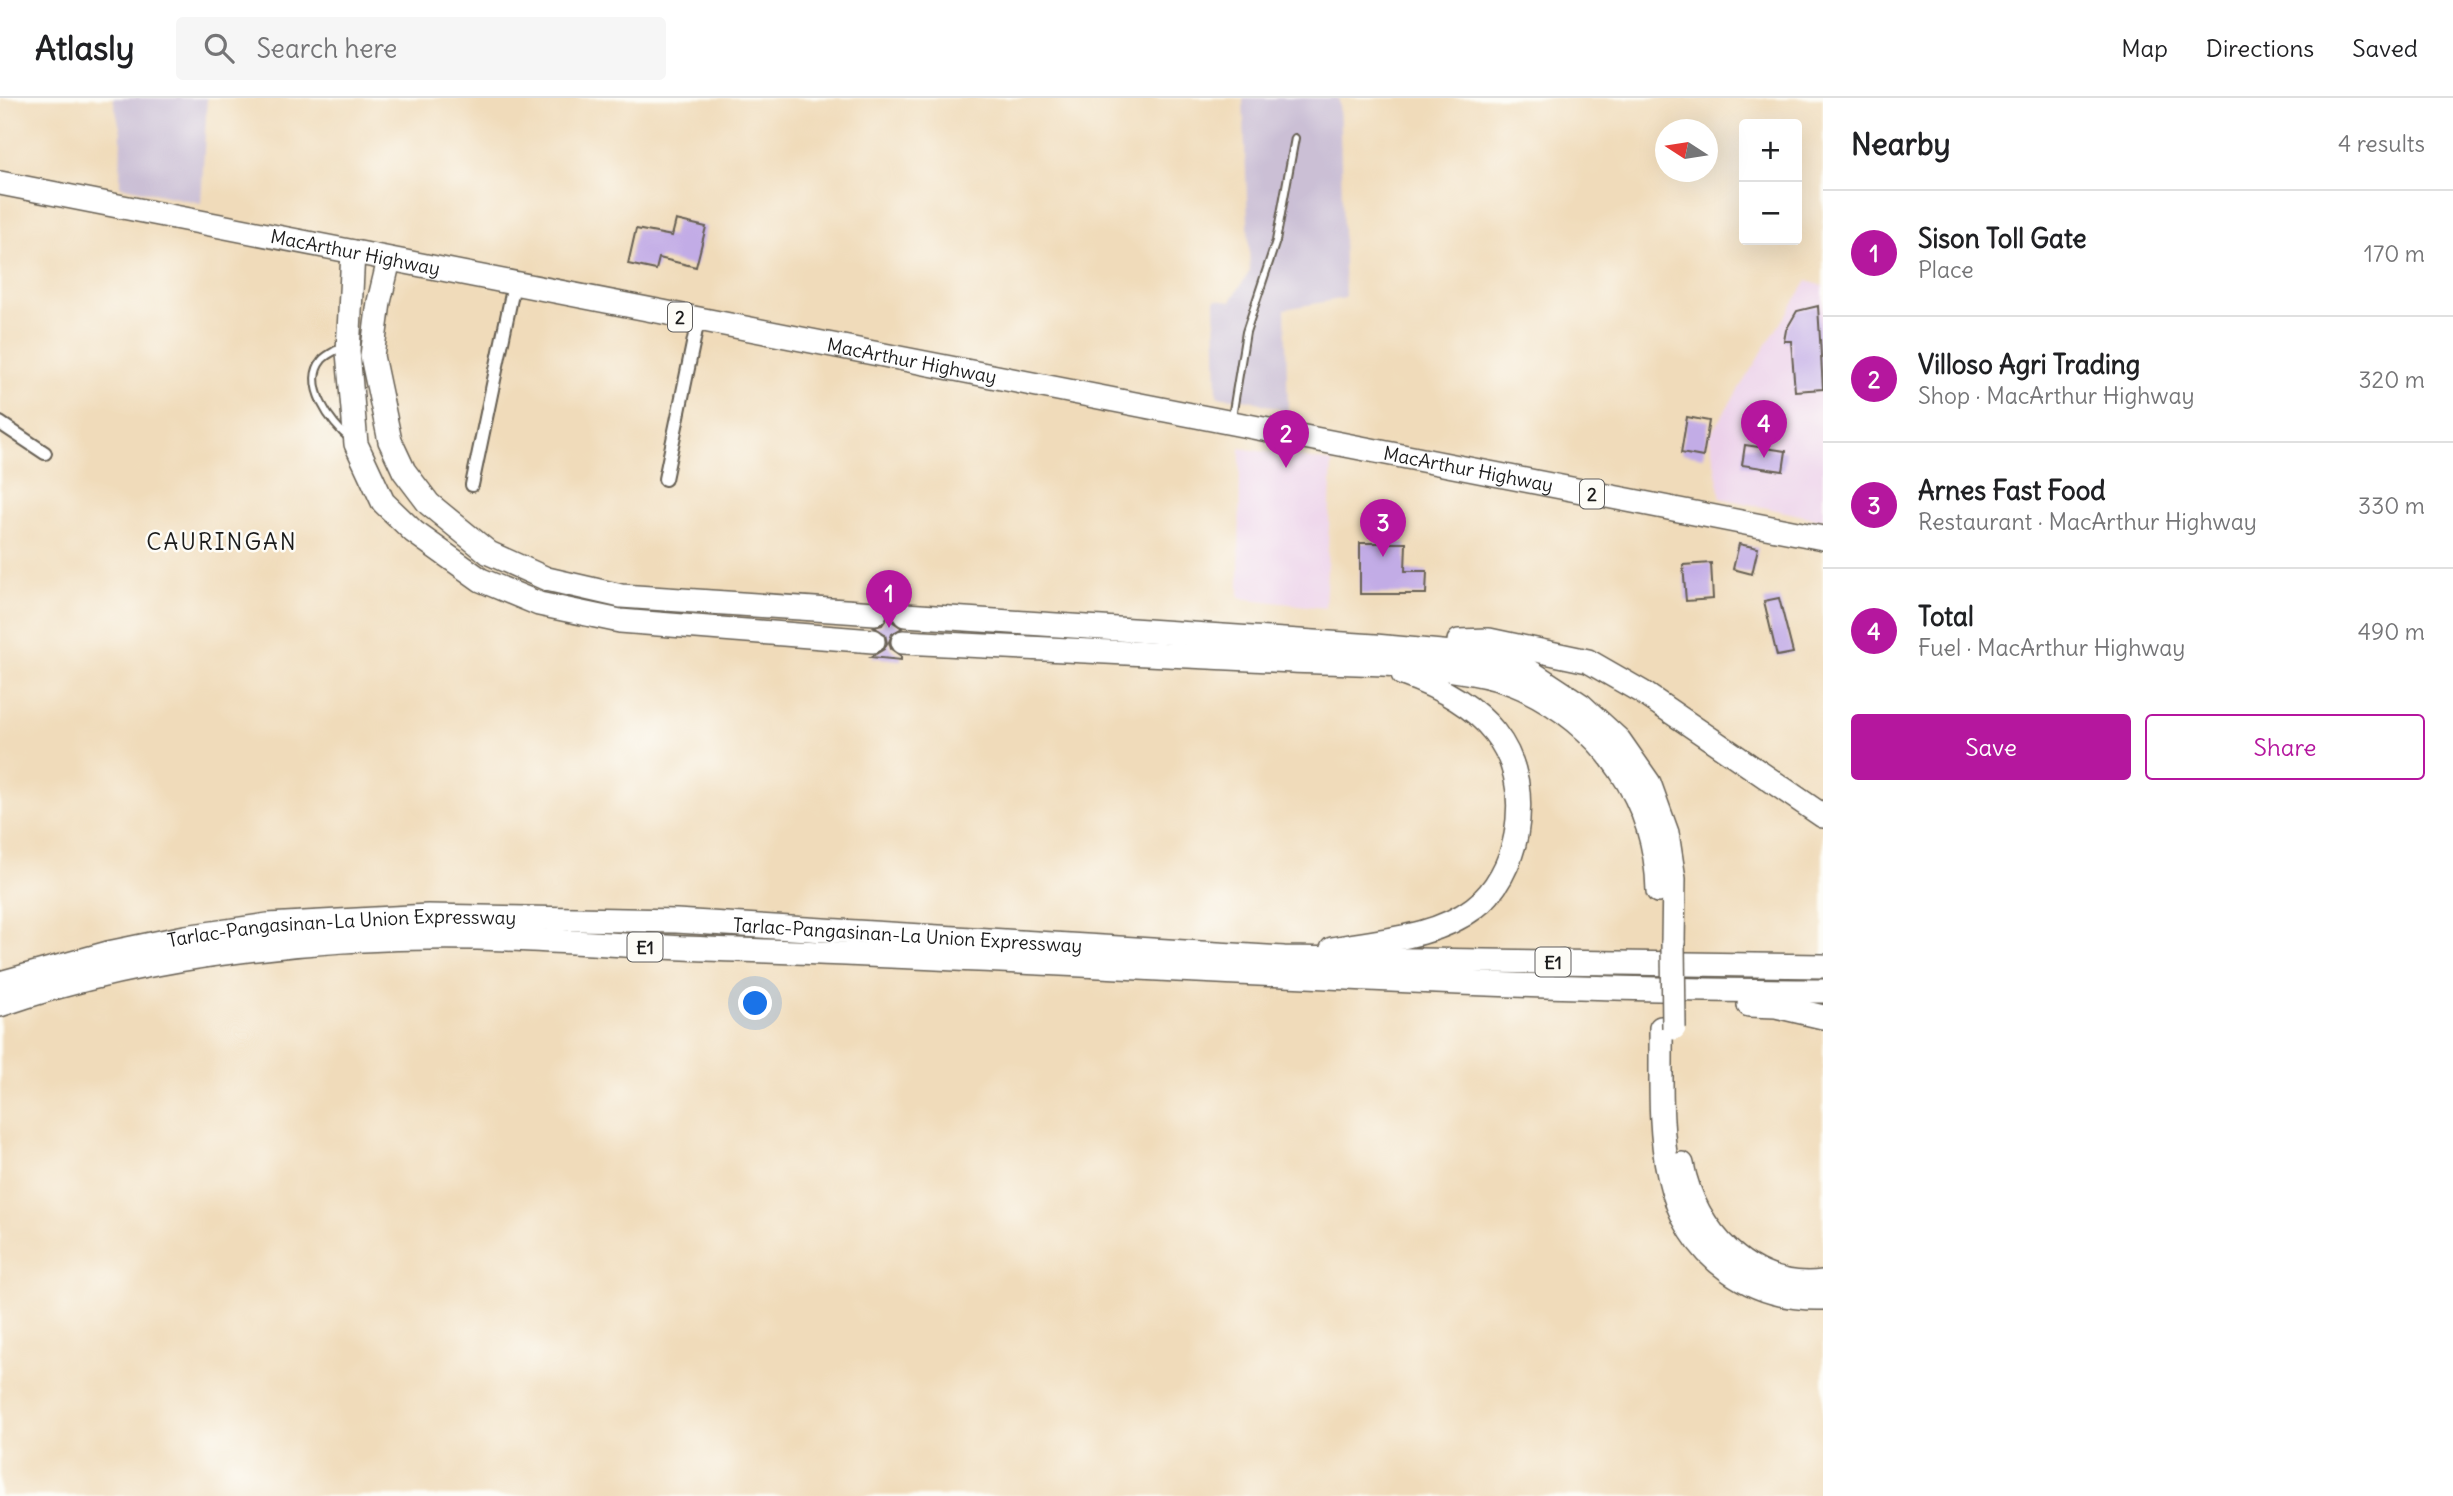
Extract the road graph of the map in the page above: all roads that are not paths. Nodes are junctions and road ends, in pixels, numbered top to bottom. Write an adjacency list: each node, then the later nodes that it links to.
1 (1295, 138): 9 (lane)
2 (0, 183): 3 (highway, MacArthur Highway / 2)
3 (353, 252): 4 (highway, MacArthur Highway / 2); 7 (highway)
4 (389, 260): 5 (highway, MacArthur Highway / 2); 8 (highway)
5 (514, 284): 6 (highway, MacArthur Highway / 2); 14 (street)
6 (698, 320): 9 (highway, MacArthur Highway / 2); 13 (street)
7 (348, 352): 8 (lane); 11 (highway); 11 (lane)
8 (372, 356): 16 (highway)
9 (1231, 422): 15 (highway, MacArthur Highway / 2)
10 (0, 423): 12 (street)
11 (356, 444): 18 (highway)
12 (45, 453)
13 (665, 479)
14 (472, 485)
15 (1823, 538)
16 (875, 613)
17 (905, 615): 20 (highway)
18 (873, 640)
19 (903, 642): 20 (highway)
20 (1374, 654): 21 (highway); 23 (highway); 30 (highway)
21 (1823, 816)
22 (676, 933): 23 (highway, Tarlac-Pangasinan-La Union Expressway / E1); 25 (highway, Tarlac-Pangasinan-La Union Expressway / E1); 26 (highway, Tarlac-Pangasinan-La Union Expressway / E1); 28 (highway, Tarlac-Pangasinan-La Union Expressway / E1)
23 (1284, 958): 24 (highway, Tarlac-Pangasinan-La Union Expressway / E1)
24 (1823, 966)
25 (0, 983)
26 (1667, 991): 27 (highway, Tarlac-Pangasinan-La Union Expressway / E1); 29 (highway)
27 (1823, 991)
28 (0, 1005)
29 (1823, 1017)
30 (1667, 1028): 31 (highway); 32 (highway)
31 (1823, 1282)
32 (1823, 1298)

